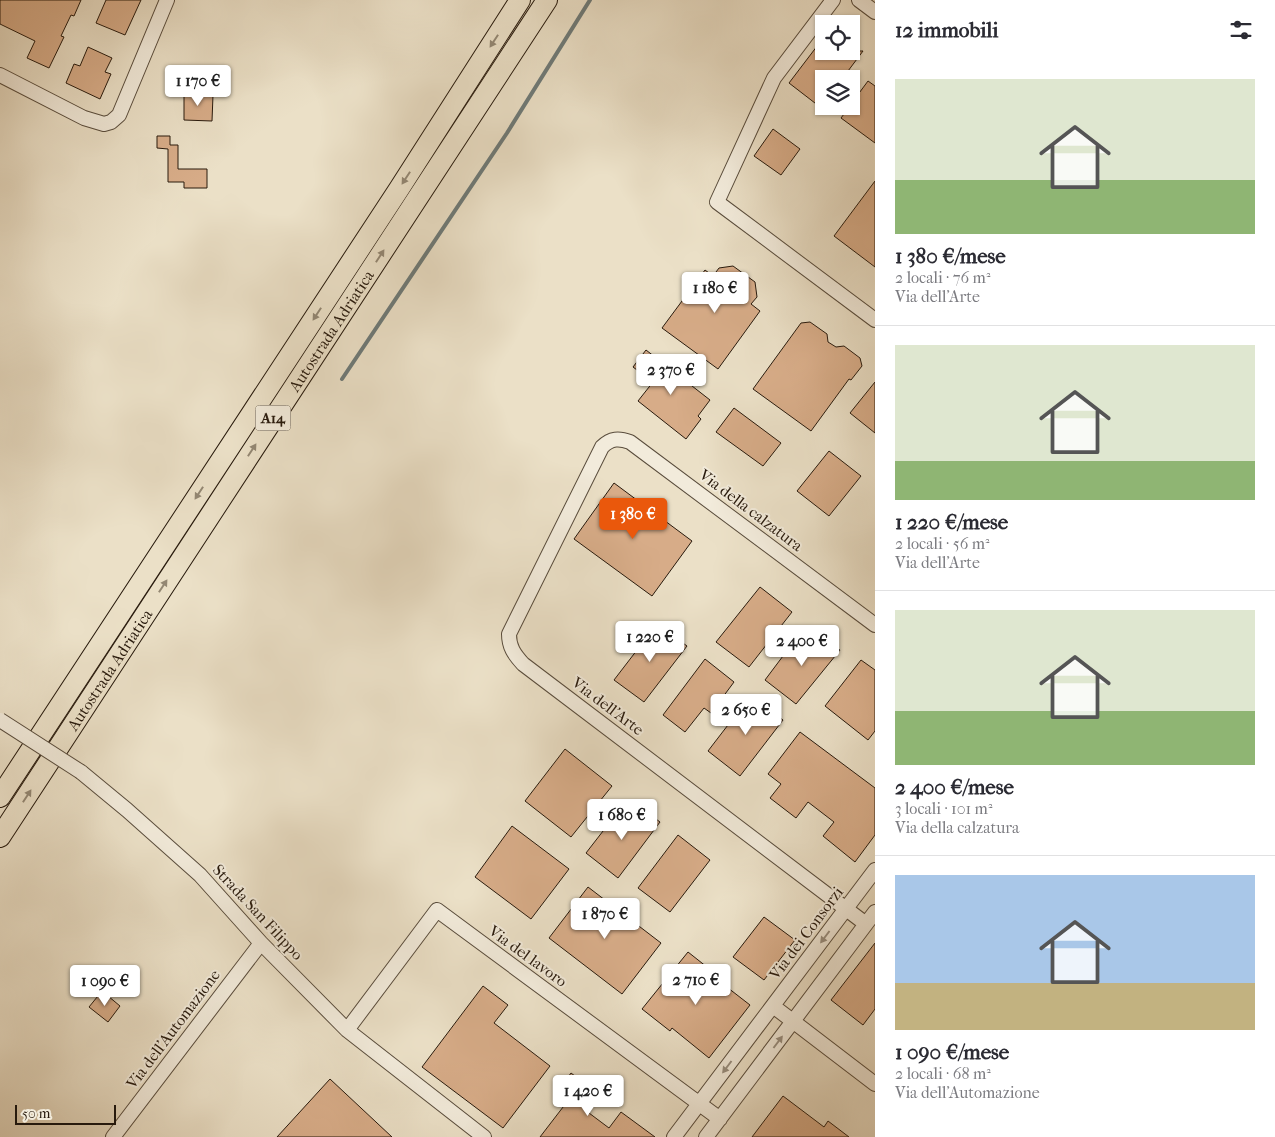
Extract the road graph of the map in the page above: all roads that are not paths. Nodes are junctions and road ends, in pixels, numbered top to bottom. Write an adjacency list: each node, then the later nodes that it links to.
1 (167, 0): 7 (street)
2 (520, 0): 12 (highway, Autostrada Adriatica / A14, one-way to 12)
3 (547, 0): 13 (highway, Autostrada Adriatica / A14, one-way to 3)
4 (833, 0): 8 (street)
5 (859, 0): 6 (street)
6 (875, 12)
7 (0, 75)
8 (875, 320)
9 (602, 447): 10 (street, Via della calzatura); 15 (street, Via dell'Arte)
10 (875, 625)
11 (0, 720): 18 (street, Strada San Filippo, bridge)
12 (0, 796)
13 (0, 837)
14 (875, 870): 15 (street, Via dei Consorzi)
15 (846, 909): 17 (street, Via dell'Arte); 19 (street, Via dei Consorzi, one-way to 19)
16 (875, 912): 17 (street)
17 (866, 924): 20 (street)
18 (261, 943): 21 (street, Strada San Filippo); 25 (street, Via dell'Automazione)
19 (773, 1006): 20 (street); 23 (street, Via dei Consorzi, one-way to 23)
20 (793, 1022): 22 (street); 24 (street, one-way to 20)
21 (347, 1030): 23 (street, Via del lavoro); 26 (street, Strada San Filippo)
22 (875, 1084)
23 (699, 1104): 24 (street, Via del lavoro); 27 (street, Via dei Consorzi)
24 (720, 1119): 28 (street)
25 (113, 1137)
26 (484, 1137)
27 (674, 1137)
28 (706, 1137)

